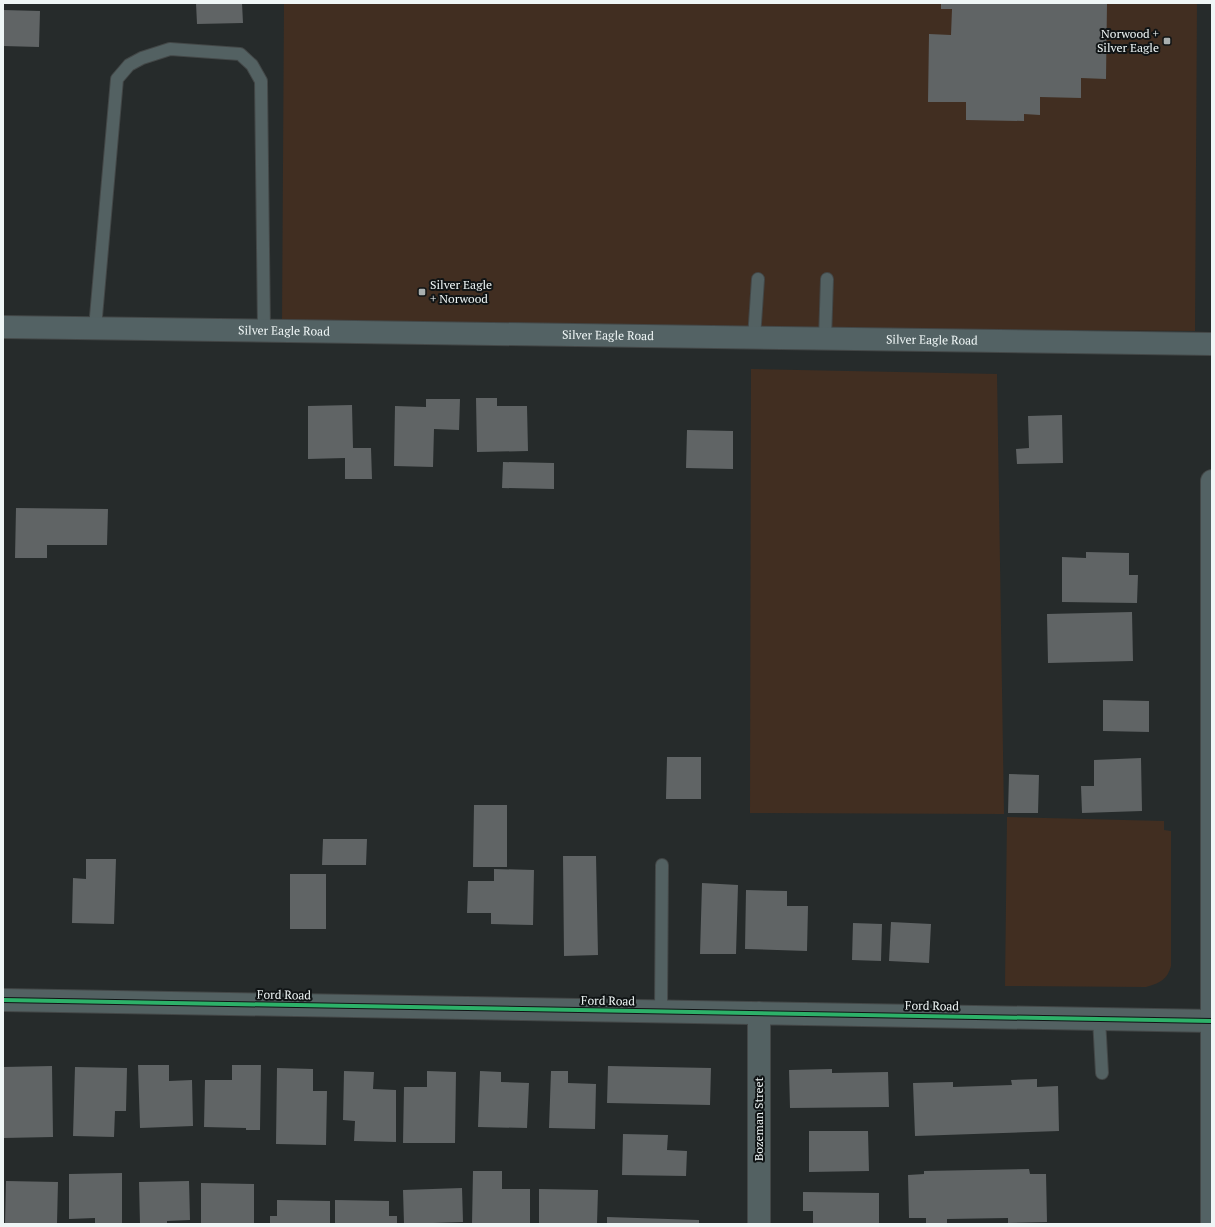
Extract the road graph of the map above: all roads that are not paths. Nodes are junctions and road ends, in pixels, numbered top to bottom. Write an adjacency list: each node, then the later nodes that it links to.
1 (758, 279): 6 (lane)
2 (827, 279): 7 (lane)
3 (3, 326): 4 (main road, Silver Eagle Road)
4 (95, 328): 5 (main road, Silver Eagle Road); 5 (lane)
5 (264, 331): 6 (main road, Silver Eagle Road)
6 (754, 338): 7 (main road, Silver Eagle Road)
7 (825, 339): 8 (main road, Silver Eagle Road)
8 (1212, 344)
9 (1212, 481): 15 (main road)
10 (662, 865): 12 (lane)
11 (3, 1000): 12 (street, Ford Road)
12 (661, 1011): 13 (street, Ford Road)
13 (759, 1013): 14 (street, Ford Road); 17 (street, Bozeman Street)
14 (1099, 1019): 15 (street, Ford Road); 16 (lane)
15 (1212, 1021): 18 (main road)
16 (1102, 1073)
17 (760, 1224)
18 (1212, 1224)

